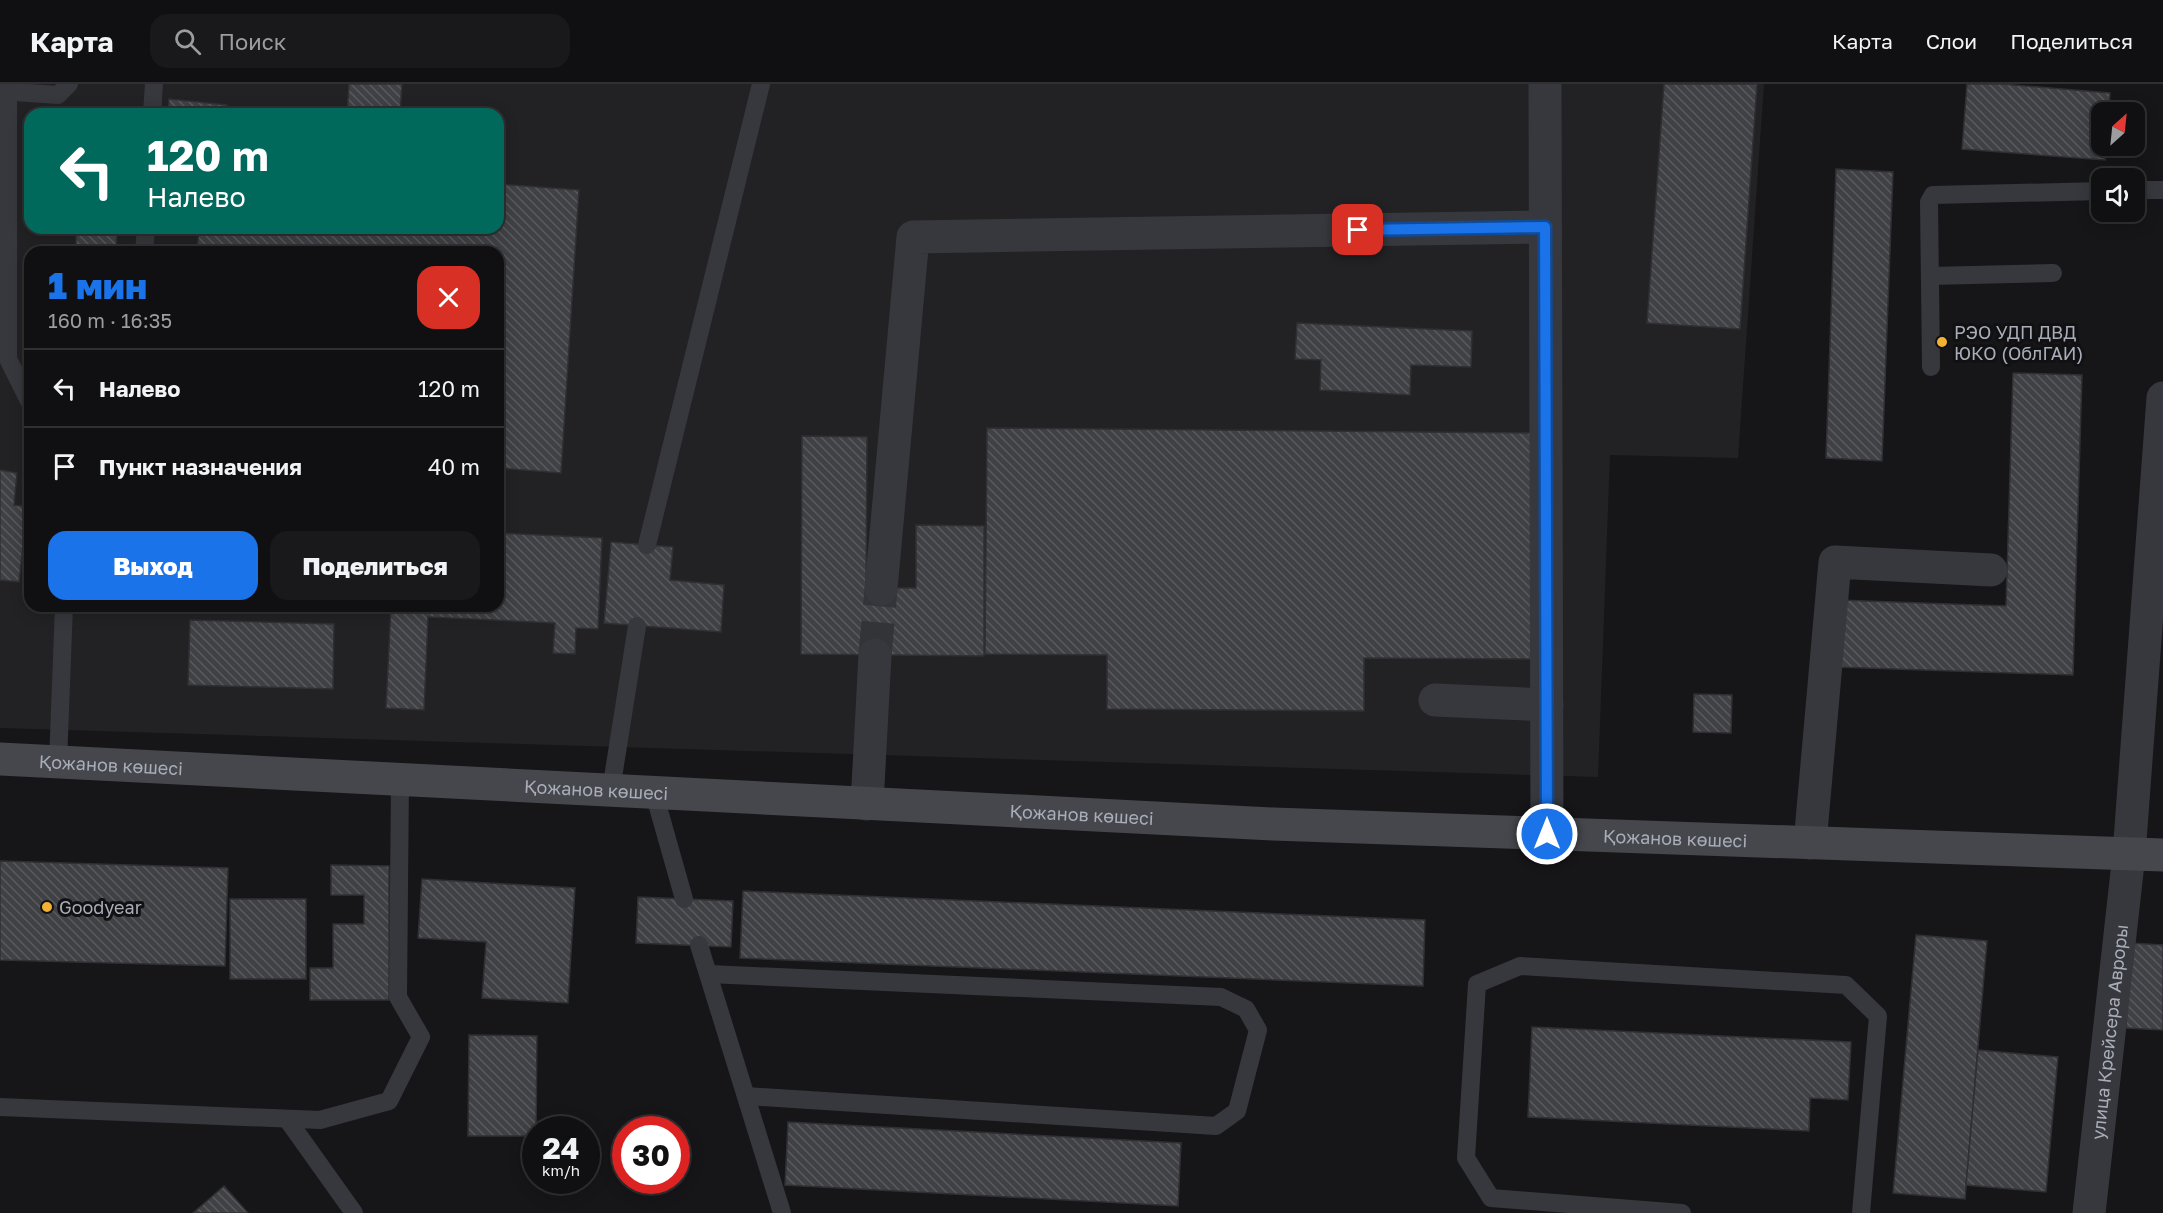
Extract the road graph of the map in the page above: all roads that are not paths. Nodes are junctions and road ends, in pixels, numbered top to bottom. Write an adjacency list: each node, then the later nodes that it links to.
1 (69, 84): 5 (lane)
2 (154, 84): 6 (lane)
3 (761, 84): 17 (lane)
4 (1545, 84): 10 (street)
5 (4, 92): 14 (lane)
6 (153, 108)
7 (2145, 190): 8 (lane)
8 (2163, 190)
9 (2091, 191): 12 (lane)
10 (1545, 227): 19 (street); 24 (street)
11 (2053, 273): 12 (lane)
12 (1929, 276): 13 (lane)
13 (1930, 367)
14 (24, 391)
15 (2163, 398): 16 (street, улица Крейсера Авроры)
16 (2161, 465): 33 (street, улица Крейсера Авроры)
17 (647, 545)
18 (1991, 570): 32 (street)
19 (881, 589)
20 (64, 612): 26 (lane)
21 (637, 626): 28 (lane)
22 (875, 655): 30 (street)
23 (1435, 700): 24 (street)
24 (1547, 705): 31 (street)
25 (0, 759): 26 (main road, Қожанов көшесі)
26 (58, 762): 27 (main road, Қожанов көшесі)
27 (400, 779): 28 (main road, Қожанов көшесі); 40 (lane)
28 (611, 790): 29 (main road, Қожанов көшесі)
29 (654, 793): 30 (main road, Қожанов көшесі); 35 (lane)
30 (867, 804): 31 (main road, Қожанов көшесі)
31 (1547, 834): 32 (main road, Қожанов көшесі)
32 (1810, 843): 33 (main road, Қожанов көшесі)
33 (2129, 854): 34 (main road, Қожанов көшесі); 45 (street, улица Крейсера Авроры)
34 (2163, 855)
35 (684, 899)
36 (699, 945): 37 (lane)
37 (709, 974): 38 (lane); 38 (lane)
38 (746, 1096): 42 (lane)
39 (0, 1107): 40 (lane)
40 (287, 1119): 41 (lane)
41 (354, 1213)
42 (788, 1213)
43 (1682, 1213): 44 (lane)
44 (1861, 1213)
45 (2089, 1213)

